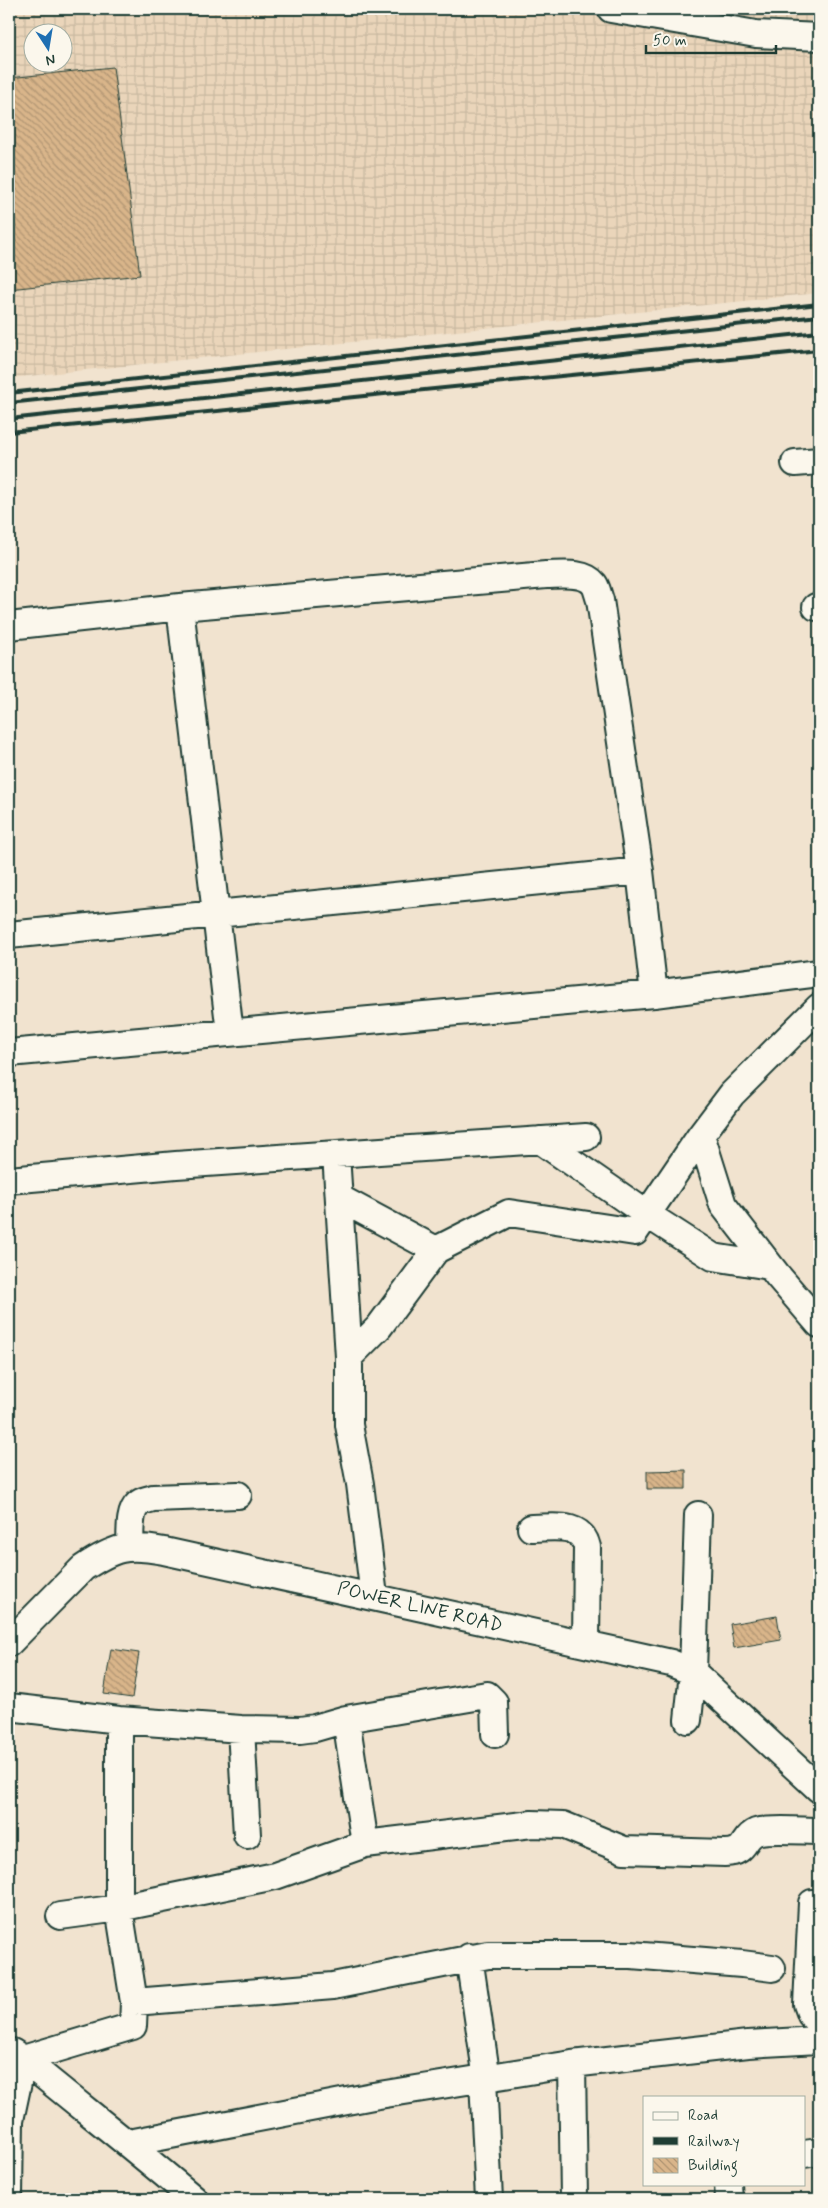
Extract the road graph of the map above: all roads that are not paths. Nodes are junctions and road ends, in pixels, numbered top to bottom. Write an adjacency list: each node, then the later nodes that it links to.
1 (611, 9): 2 (street)
2 (819, 37)
3 (180, 607): 4 (street); 5 (street); 6 (street)
4 (9, 626)
5 (640, 871): 6 (street); 9 (street)
6 (216, 914): 7 (street); 11 (street)
7 (9, 935)
8 (819, 973): 9 (street)
9 (654, 994): 11 (street)
10 (819, 1007): 13 (street)
11 (230, 1033): 12 (street)
12 (9, 1053)
13 (701, 1135): 19 (street); 21 (street)
14 (586, 1137): 15 (street)
15 (540, 1140): 16 (street); 19 (street)
16 (336, 1154): 17 (street); 18 (street)
17 (9, 1180)
18 (339, 1198): 20 (street); 23 (street)
19 (648, 1215): 20 (street); 21 (street)
20 (436, 1250): 23 (street)
21 (770, 1266): 22 (street)
22 (819, 1324)
23 (349, 1357): 28 (street)
24 (238, 1495): 27 (street)
25 (698, 1516): 31 (street)
26 (531, 1528): 30 (street)
27 (130, 1548): 28 (street, POWER LINE ROAD); 29 (street, POWER LINE ROAD)
28 (374, 1596): 30 (street, POWER LINE ROAD)
29 (9, 1643)
30 (586, 1644): 31 (street, POWER LINE ROAD)
31 (693, 1672): 35 (street); 38 (street, POWER LINE ROAD)
32 (9, 1707): 34 (street)
33 (346, 1719): 36 (street); 37 (street); 41 (street)
34 (119, 1720): 36 (street); 43 (street)
35 (688, 1720)
36 (241, 1729): 40 (street)
37 (495, 1734)
38 (819, 1789)
39 (819, 1831): 41 (street)
40 (247, 1836)
41 (365, 1844): 43 (street)
42 (812, 1903): 48 (street)
43 (119, 1908): 44 (street); 47 (street)
44 (60, 1916)
45 (469, 1957): 46 (street); 47 (street); 52 (street)
46 (772, 1968)
47 (134, 2002): 50 (street)
48 (819, 2022)
49 (819, 2040): 51 (street)
50 (16, 2054): 53 (street); 57 (street)
51 (572, 2064): 52 (street); 58 (street)
52 (485, 2079): 53 (street); 60 (street)
53 (129, 2143): 59 (street)
54 (819, 2152): 55 (street)
55 (806, 2154)
56 (728, 2186): 61 (street)
57 (9, 2196)
58 (574, 2198)
59 (194, 2199)
60 (489, 2199)
61 (728, 2199)

